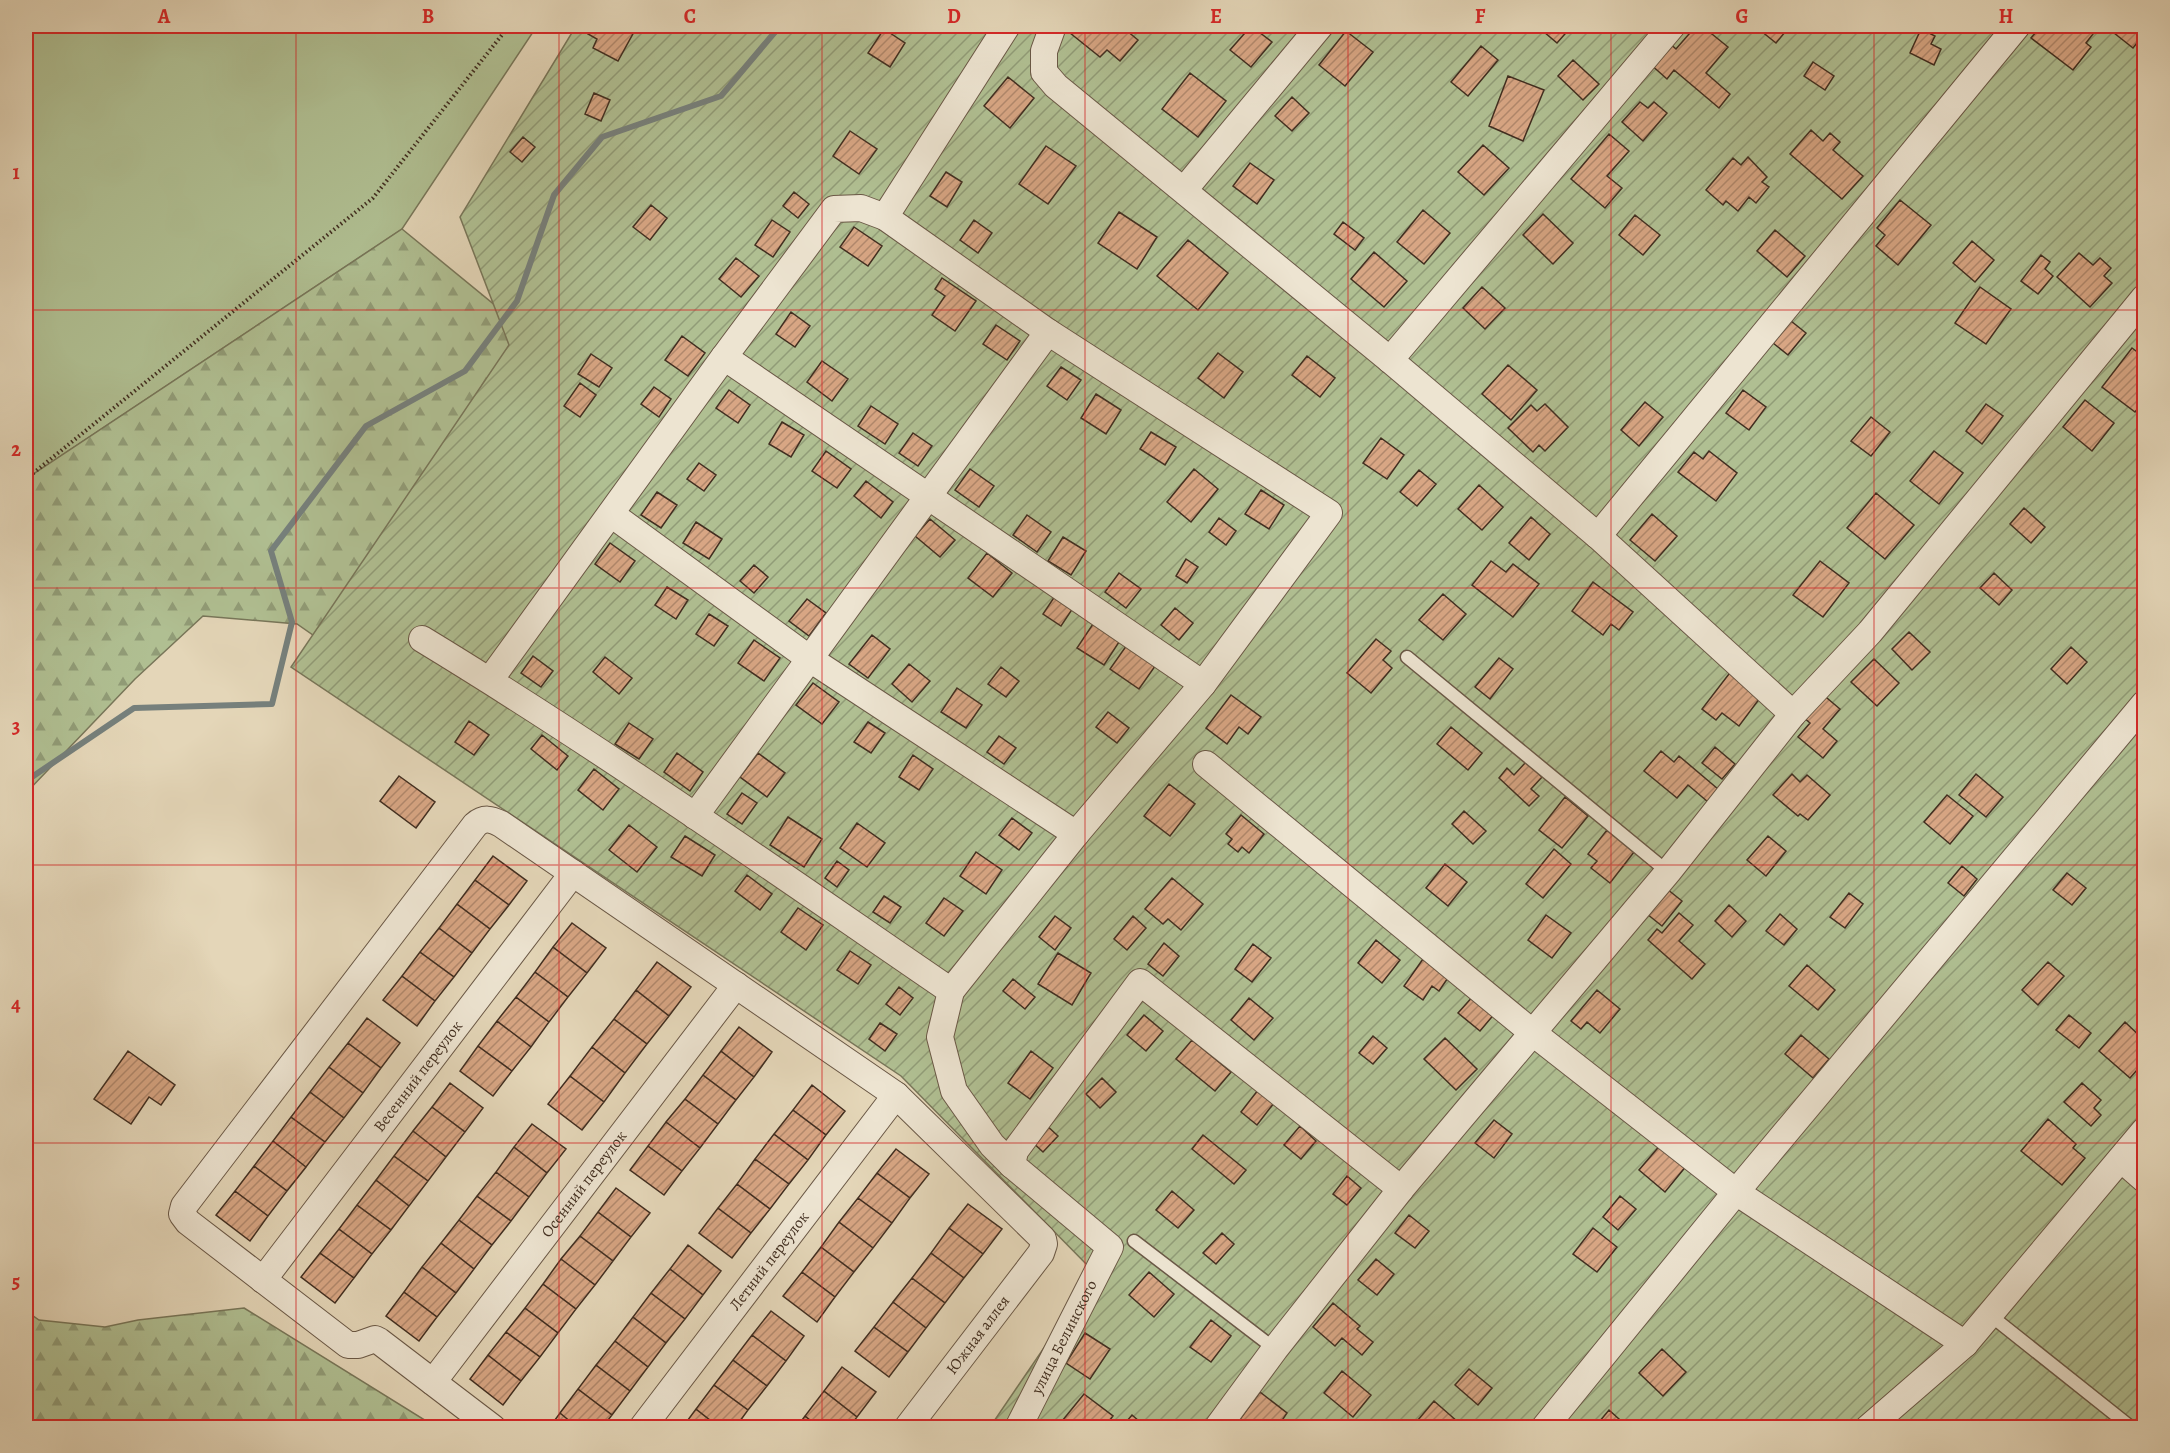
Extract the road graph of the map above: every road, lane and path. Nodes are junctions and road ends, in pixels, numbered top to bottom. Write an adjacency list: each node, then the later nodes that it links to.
1 (508, 26): 13 (path)
2 (1007, 26): 8 (street)
3 (1053, 26): 7 (street)
4 (1320, 26): 7 (street)
5 (1672, 26): 12 (street)
6 (2017, 26): 16 (street)
7 (1184, 190): 12 (street)
8 (885, 217): 10 (street); 11 (street)
9 (2145, 298): 23 (street)
10 (1048, 332): 14 (street); 21 (street)
11 (724, 357): 14 (street); 15 (street)
12 (1390, 360): 16 (street)
13 (26, 479)
14 (927, 496): 19 (street); 21 (street)
15 (611, 514): 19 (street); 20 (street)
16 (1598, 536): 23 (street)
17 (422, 639): 20 (street)
18 (1407, 657): 27 (lane)
19 (810, 658): 25 (street); 26 (street)
20 (490, 680): 25 (street)
21 (1203, 684): 26 (street)
22 (2145, 704): 38 (street)
23 (1793, 714): 27 (street)
24 (1206, 764): 31 (street)
25 (695, 816): 30 (street)
26 (1076, 834): 30 (street)
27 (1668, 872): 31 (street)
28 (573, 873): 29 (street); 40 (street, Весенний переулок); 40 (street)
29 (736, 985): 32 (street); 44 (street, Осенний переулок)
30 (951, 992): 35 (street)
31 (1533, 1033): 37 (street); 38 (street)
32 (896, 1095): 46 (street, Летний переулок); 47 (street, Южная аллея)
33 (2145, 1131): 34 (street)
34 (2121, 1159): 36 (street); 41 (street)
35 (1012, 1165): 37 (street); 39 (street)
36 (2145, 1179)
37 (1401, 1189): 43 (street)
38 (1736, 1192): 42 (street); 50 (street)
39 (1122, 1244): 43 (lane); 48 (street, улица Белинского)
40 (263, 1280): 44 (street)
41 (1990, 1315): 42 (street); 52 (lane)
42 (1965, 1344): 51 (street)
43 (1275, 1349): 49 (street)
44 (433, 1382): 45 (street)
45 (493, 1428)
46 (642, 1428)
47 (908, 1428)
48 (1018, 1428)
49 (1217, 1428)
50 (1544, 1428)
51 (1868, 1428)
52 (2132, 1428)

